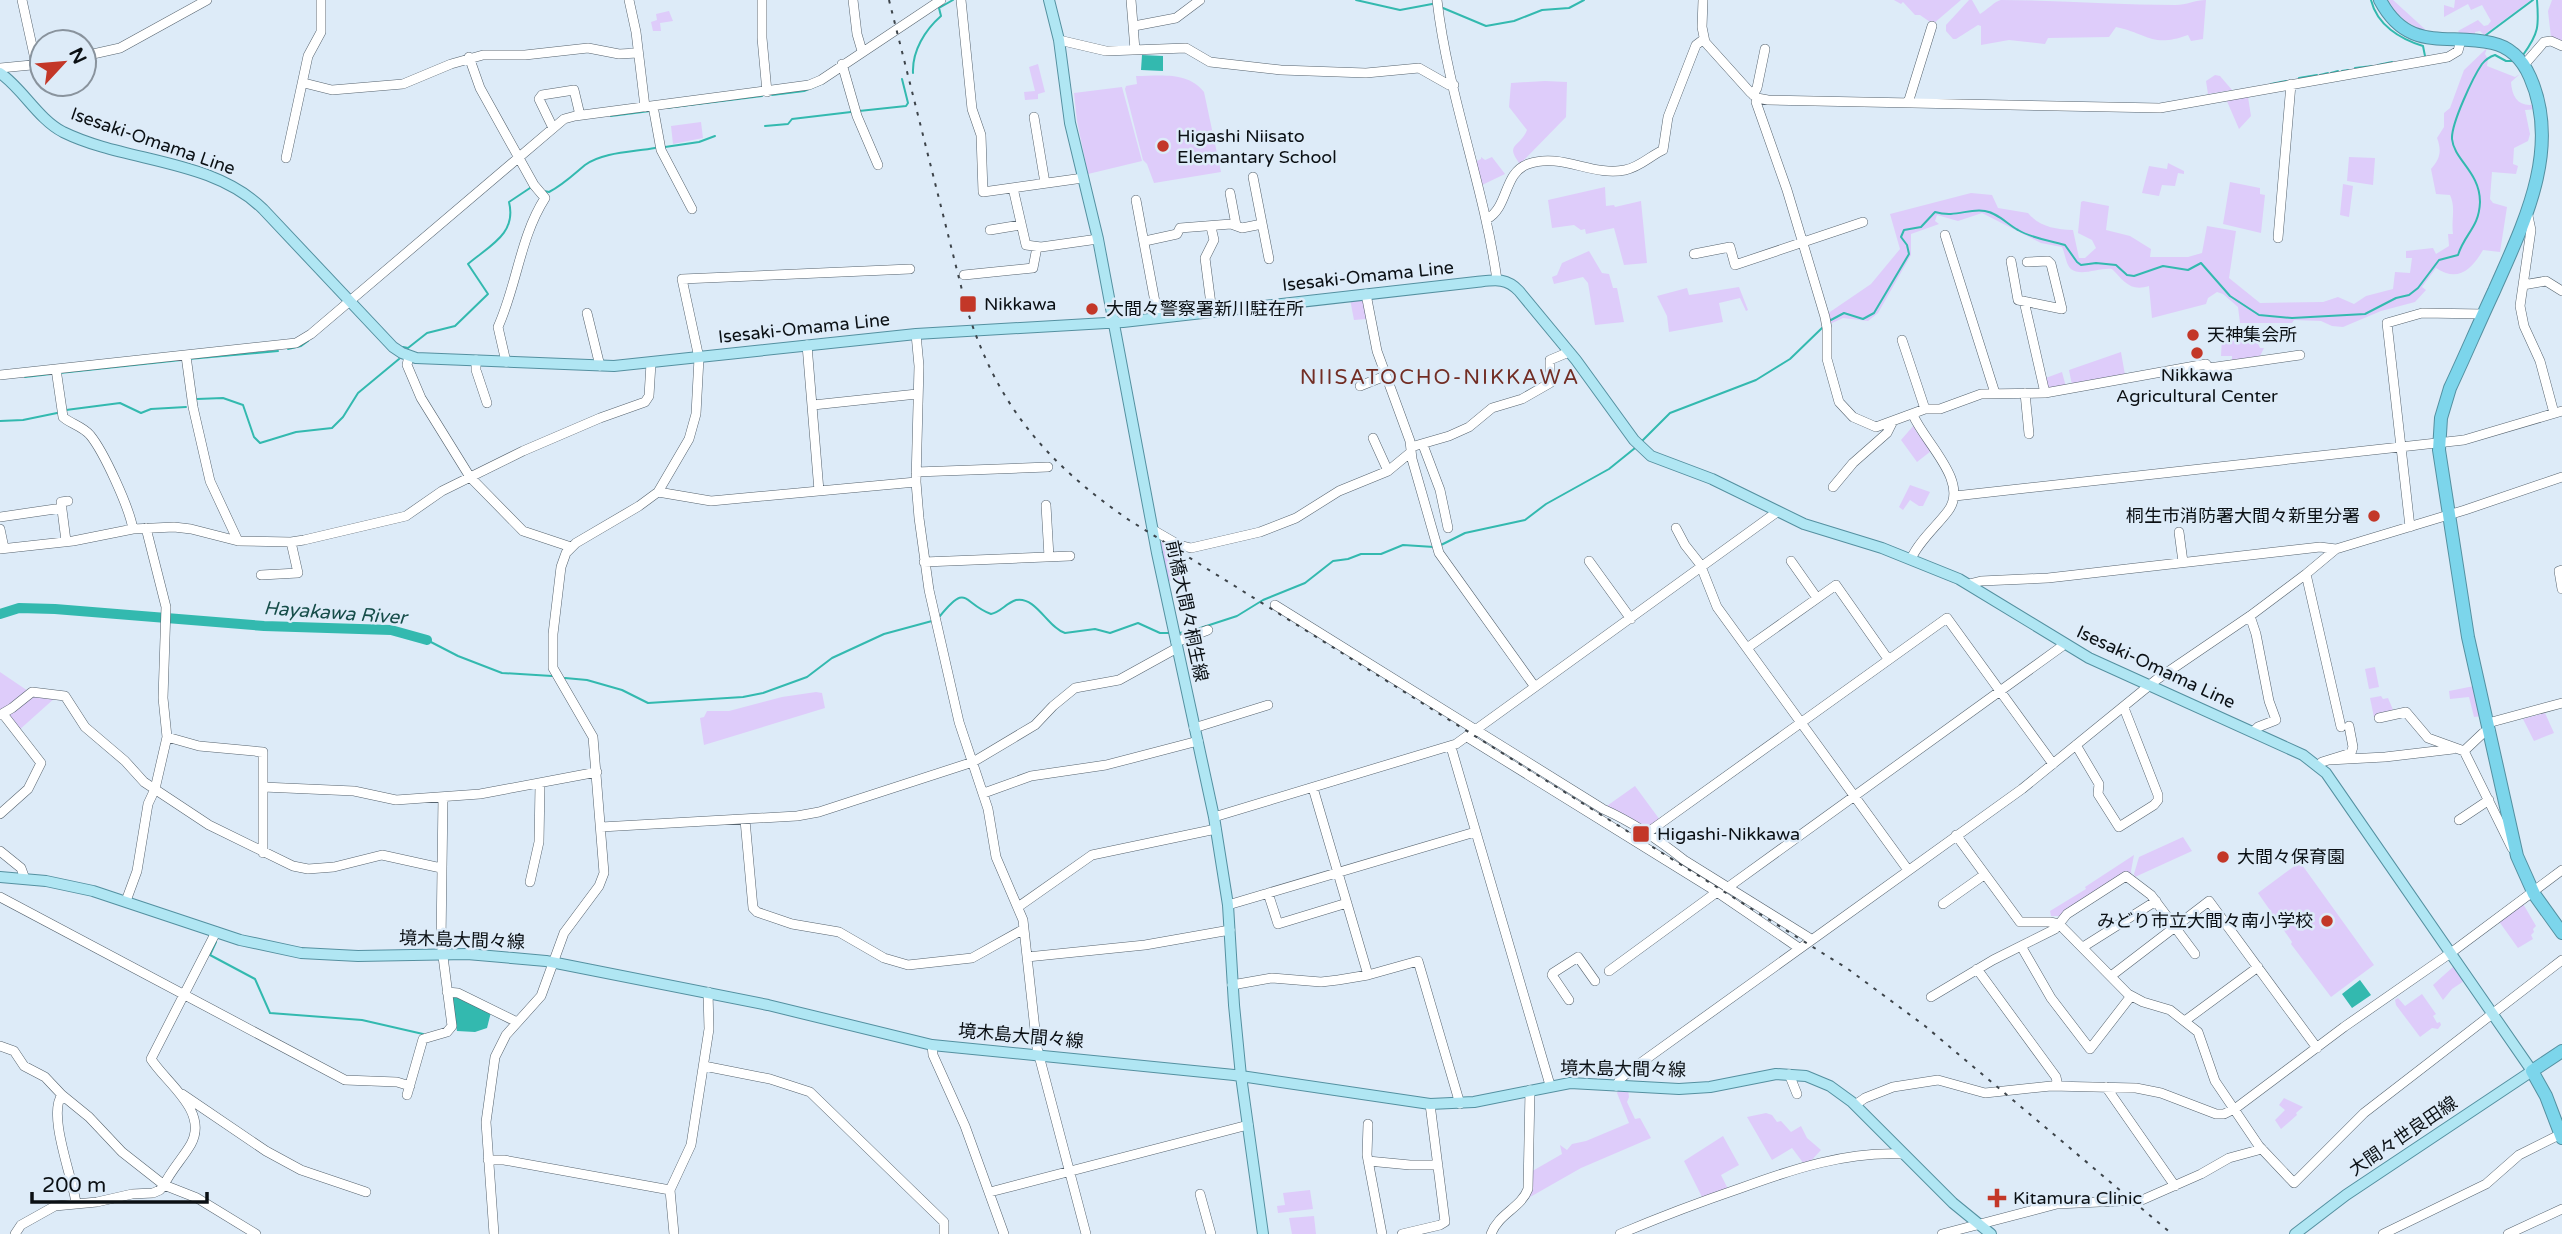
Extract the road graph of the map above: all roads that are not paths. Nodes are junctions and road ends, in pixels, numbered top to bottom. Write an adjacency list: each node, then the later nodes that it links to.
1 (22, 0): 17 (street)
2 (207, 0): 25 (street)
3 (321, 0): 32 (street)
4 (629, 0): 26 (street)
5 (762, 0): 35 (street)
6 (853, 0): 24 (street)
7 (941, 0): 24 (street)
8 (961, 0): 48 (street)
9 (1049, 0): 19 (main road, 前橋大間々桐生線)
10 (1131, 0): 15 (street)
11 (1200, 0): 15 (street)
12 (1437, 0): 34 (street)
13 (1703, 0): 18 (street)
14 (2380, 0): 20 (highway)
15 (1135, 26): 23 (street)
16 (1932, 26): 37 (street)
17 (29, 28)
18 (1704, 38): 36 (street); 53 (street)
19 (1059, 40): 23 (street); 46 (main road, 前橋大間々桐生線)
20 (2461, 40): 29 (highway); 33 (street)
21 (2562, 46): 29 (street)
22 (1765, 49): 36 (street)
23 (1135, 50): 34 (street)
24 (862, 51): 28 (street)
25 (98, 53)
26 (638, 53): 27 (street); 38 (street)
27 (470, 58): 32 (street); 42 (street)
28 (842, 64): 35 (street); 44 (street)
29 (2524, 65): 52 (highway)
30 (28, 66): 31 (street)
31 (0, 71): 76 (main road, Isesaki-Omama Line)
32 (304, 83): 43 (street)
33 (2291, 84): 37 (street); 61 (street)
34 (1454, 85): 53 (street)
35 (767, 92): 38 (street)
36 (1755, 97): 37 (street); 64 (street)
37 (1908, 103)
38 (649, 107): 39 (street); 51 (street)
39 (580, 115): 41 (street); 41 (street)
40 (1034, 117): 47 (street)
41 (553, 128): 42 (street)
42 (519, 157): 76 (street); 92 (street)
43 (286, 159)
44 (878, 165)
45 (1253, 177): 55 (street)
46 (1083, 178): 47 (street); 62 (main road, 前橋大間々桐生線)
47 (1045, 183): 48 (street)
48 (1013, 188): 56 (street)
49 (1230, 193): 57 (street)
50 (1136, 200): 63 (street)
51 (692, 209)
52 (2528, 216): 73 (street); 80 (highway)
53 (1487, 219): 72 (street)
54 (1863, 222): 64 (street)
55 (1262, 224): 57 (street); 67 (street)
56 (1020, 225): 59 (street); 65 (street)
57 (1236, 225): 58 (street)
58 (1211, 227): 63 (street); 78 (street)
59 (990, 230)
60 (1945, 235): 99 (street)
61 (2278, 238)
62 (1098, 239): 65 (street); 82 (main road, 前橋大間々桐生線)
63 (1145, 242): 81 (street)
64 (1803, 243): 66 (street); 108 (street)
65 (1037, 247): 71 (street)
66 (1694, 254)
67 (1269, 259)
68 (2011, 261): 77 (street)
69 (2027, 262): 77 (street)
70 (910, 269): 90 (street)
71 (964, 275)
72 (1497, 280): 75 (main road, Isesaki-Omama Line); 86 (main road, Isesaki-Omama Line)
73 (2523, 285): 74 (street); 106 (street)
74 (2562, 291)
75 (1366, 294): 78 (main road, Isesaki-Omama Line); 97 (street)
76 (348, 301): 88 (street); 89 (main road, Isesaki-Omama Line)
77 (2024, 301): 101 (street)
78 (1212, 312): 81 (main road, Isesaki-Omama Line)
79 (587, 313): 94 (street)
80 (2484, 314): 111 (highway); 113 (street)
81 (1158, 318): 82 (main road, Isesaki-Omama Line)
82 (1113, 323): 83 (main road, Isesaki-Omama Line); 134 (main road, 前橋大間々桐生線)
83 (916, 334): 85 (main road, Isesaki-Omama Line); 102 (street)
84 (1902, 340): 105 (street)
85 (807, 345): 90 (main road, Isesaki-Omama Line); 104 (street)
86 (1569, 352): 112 (street); 125 (main road, Isesaki-Omama Line)
87 (2300, 355): 101 (street)
88 (186, 356): 95 (street); 137 (street)
89 (409, 356): 91 (main road, Isesaki-Omama Line); 117 (street)
90 (699, 358): 93 (main road, Isesaki-Omama Line); 122 (street)
91 (476, 360): 92 (main road, Isesaki-Omama Line); 103 (street)
92 (506, 362): 94 (main road, Isesaki-Omama Line)
93 (651, 363): 94 (main road, Isesaki-Omama Line); 117 (street)
94 (600, 366)
95 (56, 369): 96 (street); 133 (street)
96 (0, 375)
97 (1385, 376): 98 (street); 114 (street)
98 (1360, 386)
99 (1992, 393): 100 (street); 105 (street)
100 (2025, 393): 101 (street); 109 (street)
101 (2045, 393)
102 (917, 394): 104 (street); 118 (street)
103 (487, 403)
104 (813, 405): 121 (street)
105 (1925, 410): 107 (street)
106 (2558, 412): 111 (street)
107 (1913, 415): 108 (street); 123 (street)
108 (1892, 423): 120 (street)
109 (2029, 434)
110 (1373, 438): 116 (street)
111 (2439, 442): 113 (street); 126 (highway)
112 (1423, 445): 114 (street); 131 (street)
113 (2400, 447): 123 (street); 129 (street)
114 (1411, 450): 116 (street); 165 (street)
115 (1048, 467): 118 (street)
116 (1388, 471): 134 (street)
117 (470, 477): 138 (street); 139 (street)
118 (916, 477): 121 (street); 147 (street)
119 (2562, 477): 126 (street)
120 (1833, 487)
121 (819, 491): 122 (street)
122 (658, 492): 139 (street)
123 (1955, 496): 144 (street)
124 (1046, 505): 143 (street)
125 (1777, 512): 144 (main road, Isesaki-Omama Line); 149 (street)
126 (2449, 515): 129 (street); 173 (highway)
127 (0, 517): 136 (street)
128 (1676, 527): 149 (street)
129 (2410, 527): 141 (street)
130 (146, 528): 133 (street); 137 (street); 177 (street)
131 (1448, 528)
132 (0, 529): 140 (street)
133 (132, 529): 136 (street)
134 (1153, 530): 160 (main road, 前橋大間々桐生線)
135 (2179, 532): 148 (street)
136 (66, 541): 140 (street)
137 (238, 541): 138 (street)
138 (291, 542): 152 (street)
139 (571, 547): 187 (street)
140 (2, 549)
141 (2336, 549): 148 (street); 151 (street)
142 (1070, 556): 143 (street)
143 (1049, 557): 147 (street)
144 (1911, 559): 153 (main road, Isesaki-Omama Line)
145 (1589, 561): 158 (street)
146 (1791, 561): 155 (street)
147 (924, 562): 184 (street)
148 (2183, 562): 153 (street)
149 (1702, 568): 158 (street); 162 (street)
150 (2562, 570): 154 (street)
151 (2306, 574): 157 (street); 183 (street)
152 (261, 575)
153 (1969, 584): 161 (main road, Isesaki-Omama Line)
154 (2562, 589)
155 (1817, 598): 162 (street); 163 (street)
156 (1275, 605): 175 (street)
157 (2250, 616): 164 (street); 176 (street)
158 (1631, 619): 165 (street)
159 (1208, 630): 160 (street)
160 (1175, 640): 174 (main road, 前橋大間々桐生線); 184 (street)
161 (2064, 643): 164 (main road, Isesaki-Omama Line); 166 (street)
162 (1747, 648): 172 (street)
163 (1888, 659): 166 (street); 172 (street)
164 (2150, 685): 169 (street); 176 (main road, Isesaki-Omama Line)
165 (1535, 688): 175 (street)
166 (2000, 692): 185 (street); 193 (street)
167 (2562, 703): 173 (street)
168 (1268, 705): 174 (street)
169 (2124, 708): 180 (street); 180 (street)
170 (1, 714): 191 (street); 196 (street)
171 (2379, 718): 182 (street)
172 (1801, 722): 193 (street); 203 (street)
173 (2489, 727): 182 (street); 206 (highway)
174 (1194, 728): 179 (main road, 前橋大間々桐生線)
175 (1476, 730): 178 (street); 203 (street)
176 (2253, 732): 186 (main road, Isesaki-Omama Line)
177 (167, 737): 189 (street); 191 (street)
178 (1467, 737): 181 (street); 217 (street)
179 (1198, 741): 192 (street); 197 (main road, 前橋大間々桐生線)
180 (2076, 745): 185 (street)
181 (1451, 747): 190 (street); 202 (street)
182 (2461, 749): 183 (street); 195 (street)
183 (2329, 760): 186 (street)
184 (972, 762): 192 (street); 198 (street)
185 (2053, 764): 204 (street)
186 (2319, 765): 239 (main road, Isesaki-Omama Line)
187 (597, 772): 188 (street); 200 (street)
188 (540, 785): 194 (street); 215 (street)
189 (264, 787): 194 (street); 207 (street)
190 (1313, 788): 197 (street); 211 (street)
191 (155, 789): 207 (street); 221 (street)
192 (984, 793): 226 (street)
193 (1853, 796): 209 (street); 216 (street)
194 (443, 797): 208 (street)
195 (2489, 800): 199 (street); 206 (street)
196 (0, 814)
197 (1214, 817): 201 (main road, 前橋大間々桐生線)
198 (745, 820): 200 (street); 229 (street)
199 (2459, 820)
200 (601, 827): 242 (street)
201 (1216, 829): 225 (main road, 前橋大間々桐生線); 226 (street)
202 (1475, 832): 211 (street); 268 (street)
203 (1647, 833): 216 (street)
204 (1956, 835): 209 (street); 212 (street)
205 (0, 851): 214 (street)
206 (2516, 851): 218 (highway)
207 (263, 853): 208 (street)
208 (441, 868): 237 (street)
209 (1908, 870): 233 (street)
210 (2562, 870): 218 (street)
211 (1338, 872): 219 (street); 223 (street)
212 (1984, 875): 224 (street); 227 (street)
213 (0, 877): 214 (main road, 境木島大間々線)
214 (25, 879): 221 (main road, 境木島大間々線)
215 (530, 882)
216 (1727, 888): 233 (street)
217 (1717, 892): 236 (street); 245 (street)
218 (2533, 892): 232 (highway); 239 (street)
219 (1268, 893): 223 (street); 225 (street)
220 (0, 897): 252 (street)
221 (127, 901): 231 (main road, 境木島大間々線)
222 (2156, 901): 227 (street); 228 (street); 235 (street)
223 (1347, 903): 246 (street)
224 (1943, 904)
225 (1228, 905): 230 (main road, 前橋大間々桐生線)
226 (1018, 907): 229 (street)
227 (2059, 924): 234 (street); 235 (street)
228 (2175, 927): 238 (street); 243 (street); 247 (street)
229 (1024, 929): 240 (street)
230 (1230, 930): 240 (street); 249 (main road, 前橋大間々桐生線)
231 (216, 932): 237 (main road, 境木島大間々線); 252 (street)
232 (2562, 933)
233 (1811, 939): 236 (street)
234 (2021, 946): 244 (street); 253 (street)
235 (2083, 947): 247 (street)
236 (1799, 948): 269 (street)
237 (442, 954): 242 (main road, 境木島大間々線); 250 (street)
238 (2195, 954)
239 (2449, 954): 256 (main road, Isesaki-Omama Line); 261 (street)
240 (1027, 957): 263 (street)
241 (2562, 960): 256 (street)
242 (553, 962): 251 (main road, 境木島大間々線); 258 (street)
243 (2258, 967): 257 (street); 261 (street)
244 (1977, 969): 254 (street); 270 (street)
245 (1609, 971)
246 (1368, 975): 249 (street); 277 (street)
247 (2111, 976): 253 (street)
248 (1595, 981): 255 (street)
249 (1233, 985): 267 (main road, 前橋大間々桐生線)
250 (447, 992): 252 (street); 258 (street)
251 (708, 992): 259 (main road, 境木島大間々線); 264 (street)
252 (184, 994): 273 (street)
253 (2131, 996): 257 (street)
254 (1931, 997)
255 (1569, 1000)
256 (2492, 1014): 265 (main road, Isesaki-Omama Line); 283 (street)
257 (2186, 1020): 279 (street)
258 (517, 1022): 285 (street)
259 (932, 1045): 263 (main road, 境木島大間々線); 293 (street)
260 (0, 1046): 275 (street)
261 (2316, 1048): 279 (street)
262 (2562, 1051): 265 (highway)
263 (1039, 1055): 267 (main road, 境木島大間々線); 288 (street)
264 (705, 1066): 291 (street); 303 (street)
265 (2532, 1071): 282 (highway); 315 (main road, 大間々世良田線)
266 (1790, 1074): 269 (main road, 境木島大間々線); 274 (street); 278 (main road, 境木島大間々線)
267 (1241, 1076): 276 (main road, 境木島大間々線); 281 (main road, 前橋大間々桐生線)
268 (1550, 1085): 269 (main road, 境木島大間々線); 272 (main road, 境木島大間々線)
269 (1616, 1086)
270 (2058, 1086): 271 (street); 278 (street)
271 (2106, 1087): 279 (street); 290 (street)
272 (1530, 1090): 277 (main road, 境木島大間々線); 310 (street)
273 (180, 1093): 289 (street); 292 (street)
274 (1797, 1094)
275 (62, 1095): 289 (street); 295 (street)
276 (1430, 1104): 277 (main road, 境木島大間々線); 287 (street)
277 (1460, 1104)
278 (1855, 1105): 284 (main road, 境木島大間々線)
279 (2235, 1108): 283 (street)
280 (1368, 1124): 286 (street)
281 (1248, 1125): 288 (street); 307 (main road, 前橋大間々桐生線)
282 (2560, 1128): 316 (street)
283 (2262, 1149): 290 (street)
284 (1903, 1154): 297 (street); 298 (main road, 境木島大間々線)
285 (488, 1160): 291 (street); 301 (street)
286 (1368, 1161): 287 (street); 308 (street)
287 (1438, 1165): 309 (street)
288 (1069, 1170): 293 (street); 305 (street)
289 (164, 1185): 295 (street); 300 (street)
290 (2175, 1186): 298 (street)
291 (670, 1190): 302 (street)
292 (366, 1192)
293 (990, 1192): 304 (street)
294 (1200, 1194): 306 (street)
295 (76, 1203): 299 (street)
296 (2562, 1209): 317 (street)
297 (1644, 1224): 311 (street); 312 (street)
298 (1978, 1225): 313 (street); 314 (main road, 境木島大間々線)
299 (15, 1234)
300 (256, 1234)
301 (494, 1234)
302 (674, 1234)
303 (944, 1234)
304 (1004, 1234)
305 (1086, 1234)
306 (1211, 1234)
307 (1263, 1234)
308 (1382, 1234)
309 (1402, 1234)
310 (1491, 1234)
311 (1620, 1234)
312 (1649, 1234)
313 (1942, 1234)
314 (1991, 1234)
315 (2295, 1234)
316 (2383, 1234)
317 (2508, 1234)

